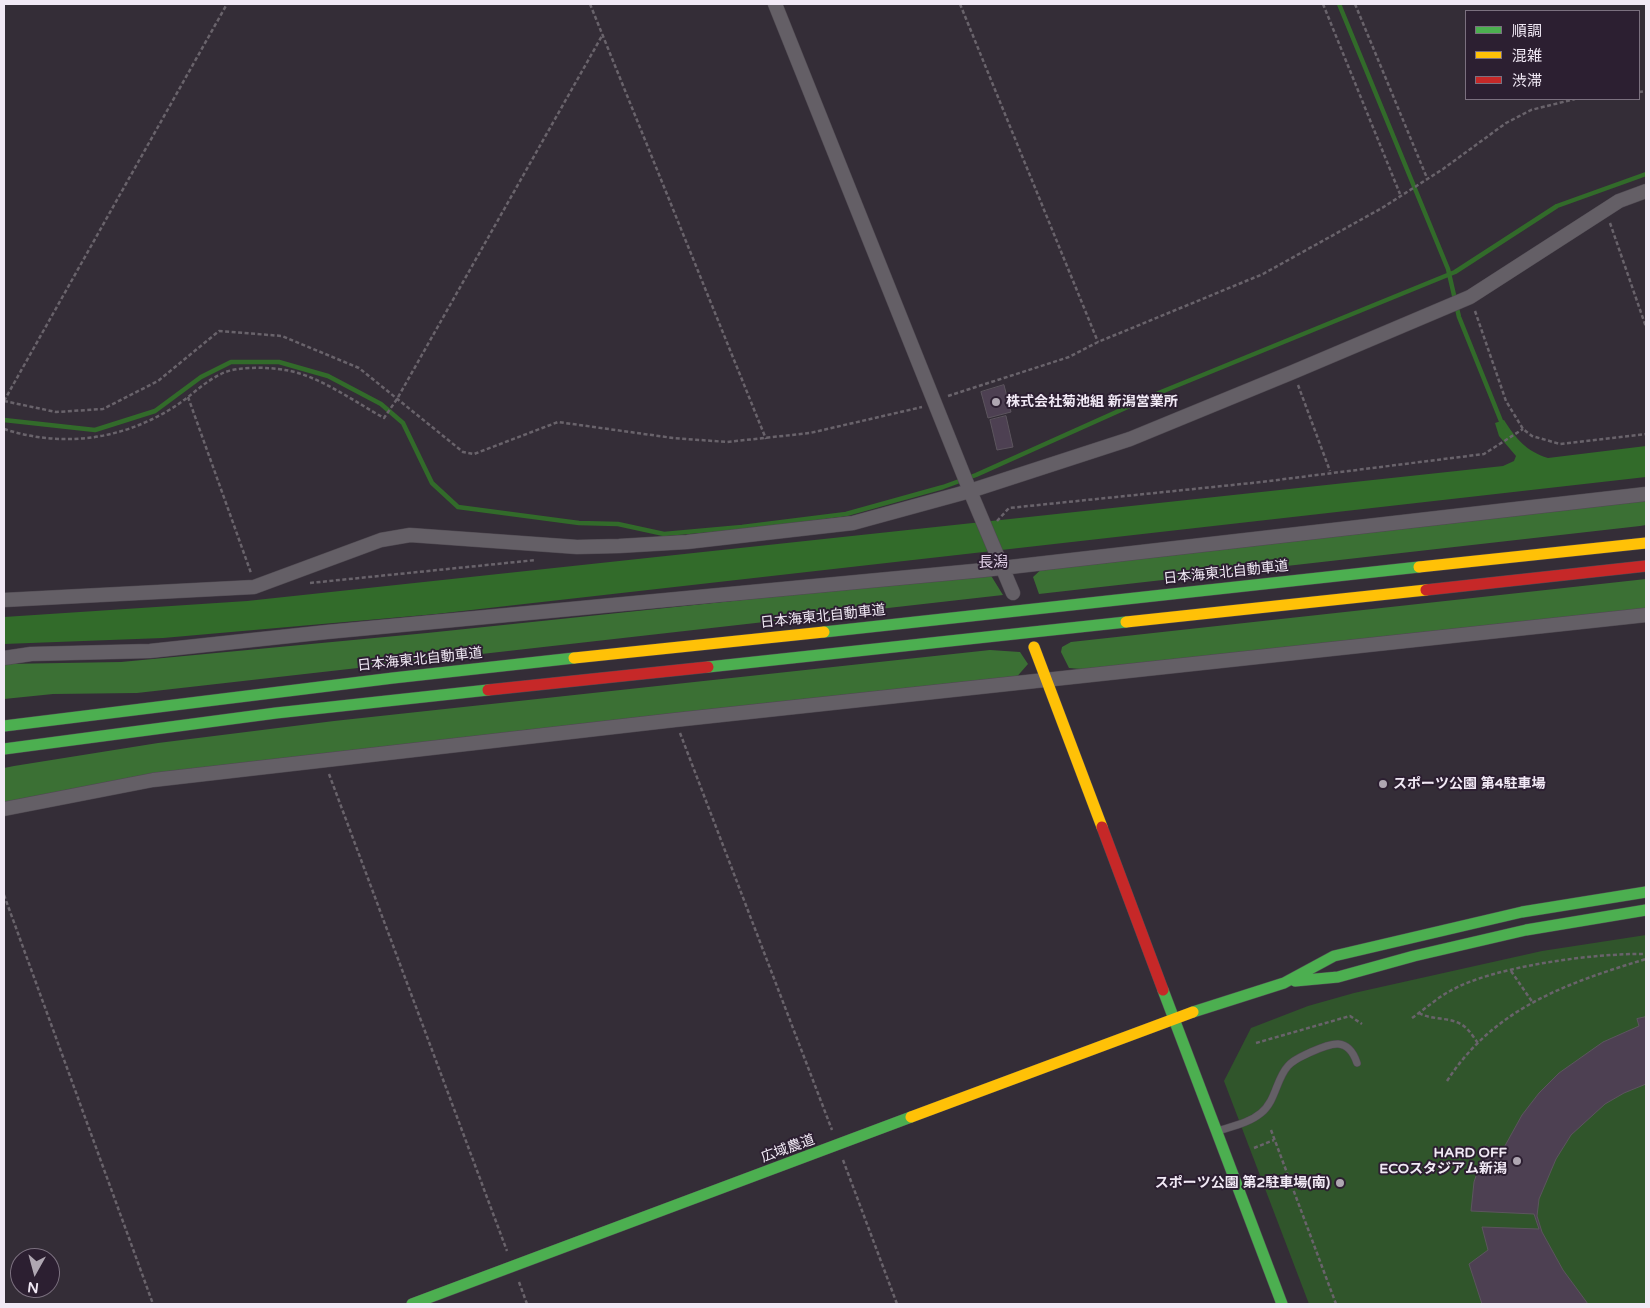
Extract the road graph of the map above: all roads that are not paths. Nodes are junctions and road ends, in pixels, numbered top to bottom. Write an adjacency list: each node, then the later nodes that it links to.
1 (775, 4): 3 (street)
2 (1646, 191): 3 (street)
3 (969, 489): 6 (street); 9 (street)
4 (1646, 494): 6 (street)
5 (1646, 543): 14 (main road, 日本海東北自動車道)
6 (1000, 565): 8 (street); 12 (street)
7 (1646, 566): 17 (main road)
8 (1013, 593)
9 (4, 600)
10 (1646, 614): 13 (street)
11 (1034, 646): 13 (main road)
12 (4, 658)
13 (1047, 679): 20 (street); 24 (main road)
14 (123, 710): 15 (main road); 16 (main road, 日本海東北自動車道)
15 (4, 718)
16 (4, 726)
17 (114, 733): 18 (main road); 19 (main road)
18 (4, 749)
19 (4, 756)
20 (4, 809)
21 (1646, 892): 23 (main road)
22 (1646, 910): 23 (main road)
23 (1284, 983): 24 (main road, 広域農道)
24 (1174, 1018): 26 (main road); 27 (main road, 広域農道)
25 (1357, 1062): 26 (lane)
26 (1218, 1131): 28 (main road)
27 (412, 1304)
28 (1282, 1304)

